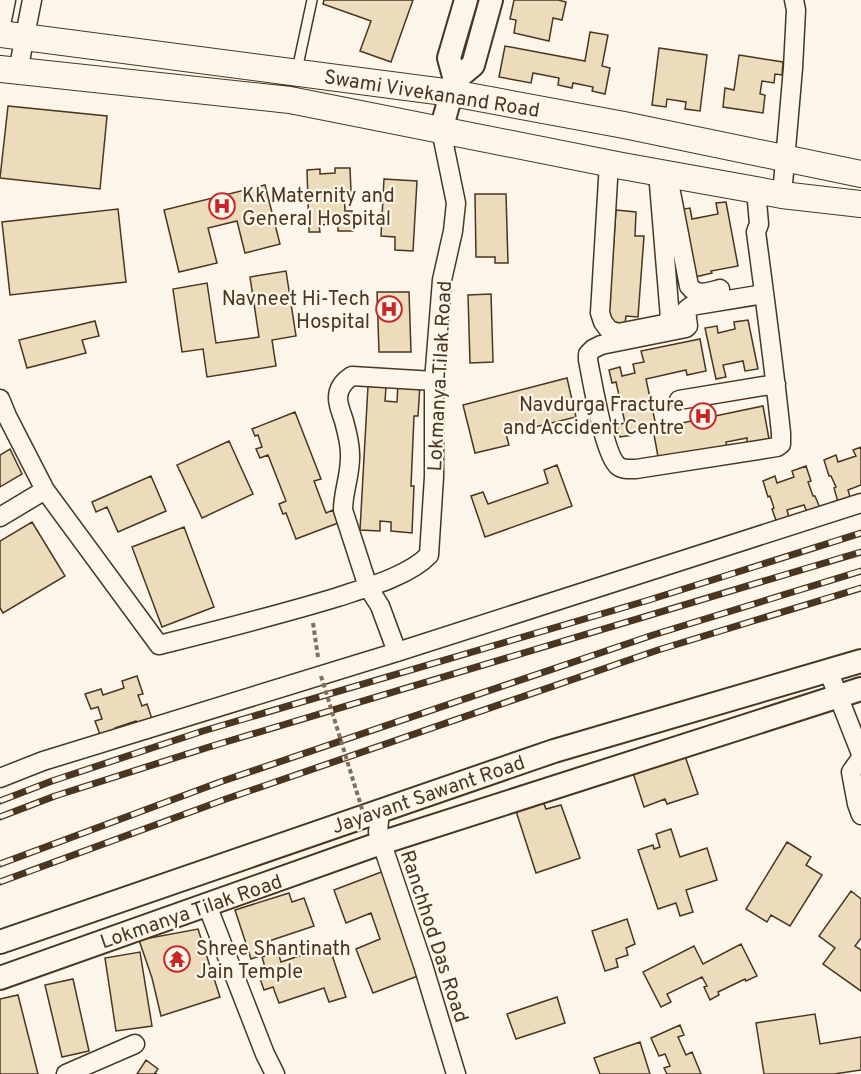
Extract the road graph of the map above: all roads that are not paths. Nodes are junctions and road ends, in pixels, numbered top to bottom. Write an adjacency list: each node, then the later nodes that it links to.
1 (6, 0): 7 (street)
2 (32, 0): 7 (street)
3 (312, 0): 9 (lane)
4 (466, 0): 10 (street)
5 (491, 0): 10 (street)
6 (794, 0): 13 (street)
7 (8, 34): 8 (street); 9 (main road, Swami Vivekanand Road)
8 (9, 70): 11 (main road, Swami Vivekanand Road)
9 (297, 72): 10 (main road, Swami Vivekanand Road); 11 (street)
10 (454, 86): 12 (street); 13 (main road, Swami Vivekanand Road)
11 (290, 100): 12 (main road, Swami Vivekanand Road)
12 (441, 130): 14 (main road, Swami Vivekanand Road); 21 (street, Lokmanya Tilak Road)
13 (785, 158): 16 (main road, Swami Vivekanand Road); 18 (street)
14 (609, 163): 15 (main road, Swami Vivekanand Road); 15 (street)
15 (663, 173): 17 (main road, Swami Vivekanand Road); 20 (street)
16 (861, 174)
17 (749, 189): 18 (main road, Swami Vivekanand Road); 20 (street)
18 (782, 195): 19 (main road, Swami Vivekanand Road)
19 (861, 204)
20 (764, 287): 22 (street); 22 (street)
21 (434, 381): 28 (street, Lokmanya Tilak Road); 28 (street)
22 (776, 384): 24 (street)
23 (0, 399): 25 (street)
24 (678, 400)
25 (45, 490): 27 (street); 28 (street)
26 (861, 503): 29 (street)
27 (0, 517)
28 (368, 587): 29 (street)
29 (397, 652): 35 (street)
30 (861, 661): 31 (street, Jayavant Sawant Road)
31 (828, 670): 33 (street); 37 (street, Jayavant Sawant Road)
32 (861, 688): 33 (street, Jayavant Sawant Road)
33 (838, 696): 34 (street); 38 (street, Jayavant Sawant Road)
34 (861, 756): 36 (street)
35 (0, 778)
36 (861, 815)
37 (373, 817): 38 (street, Ranchhod Das Road); 40 (street, Jayavant Sawant Road)
38 (381, 843): 39 (street, Lokmanya Tilak Road); 45 (street, Ranchhod Das Road)
39 (207, 905): 41 (street, Lokmanya Tilak Road); 44 (street)
40 (0, 942)
41 (0, 978)
42 (135, 1044): 43 (street)
43 (66, 1074)
44 (275, 1074)
45 (456, 1074)

